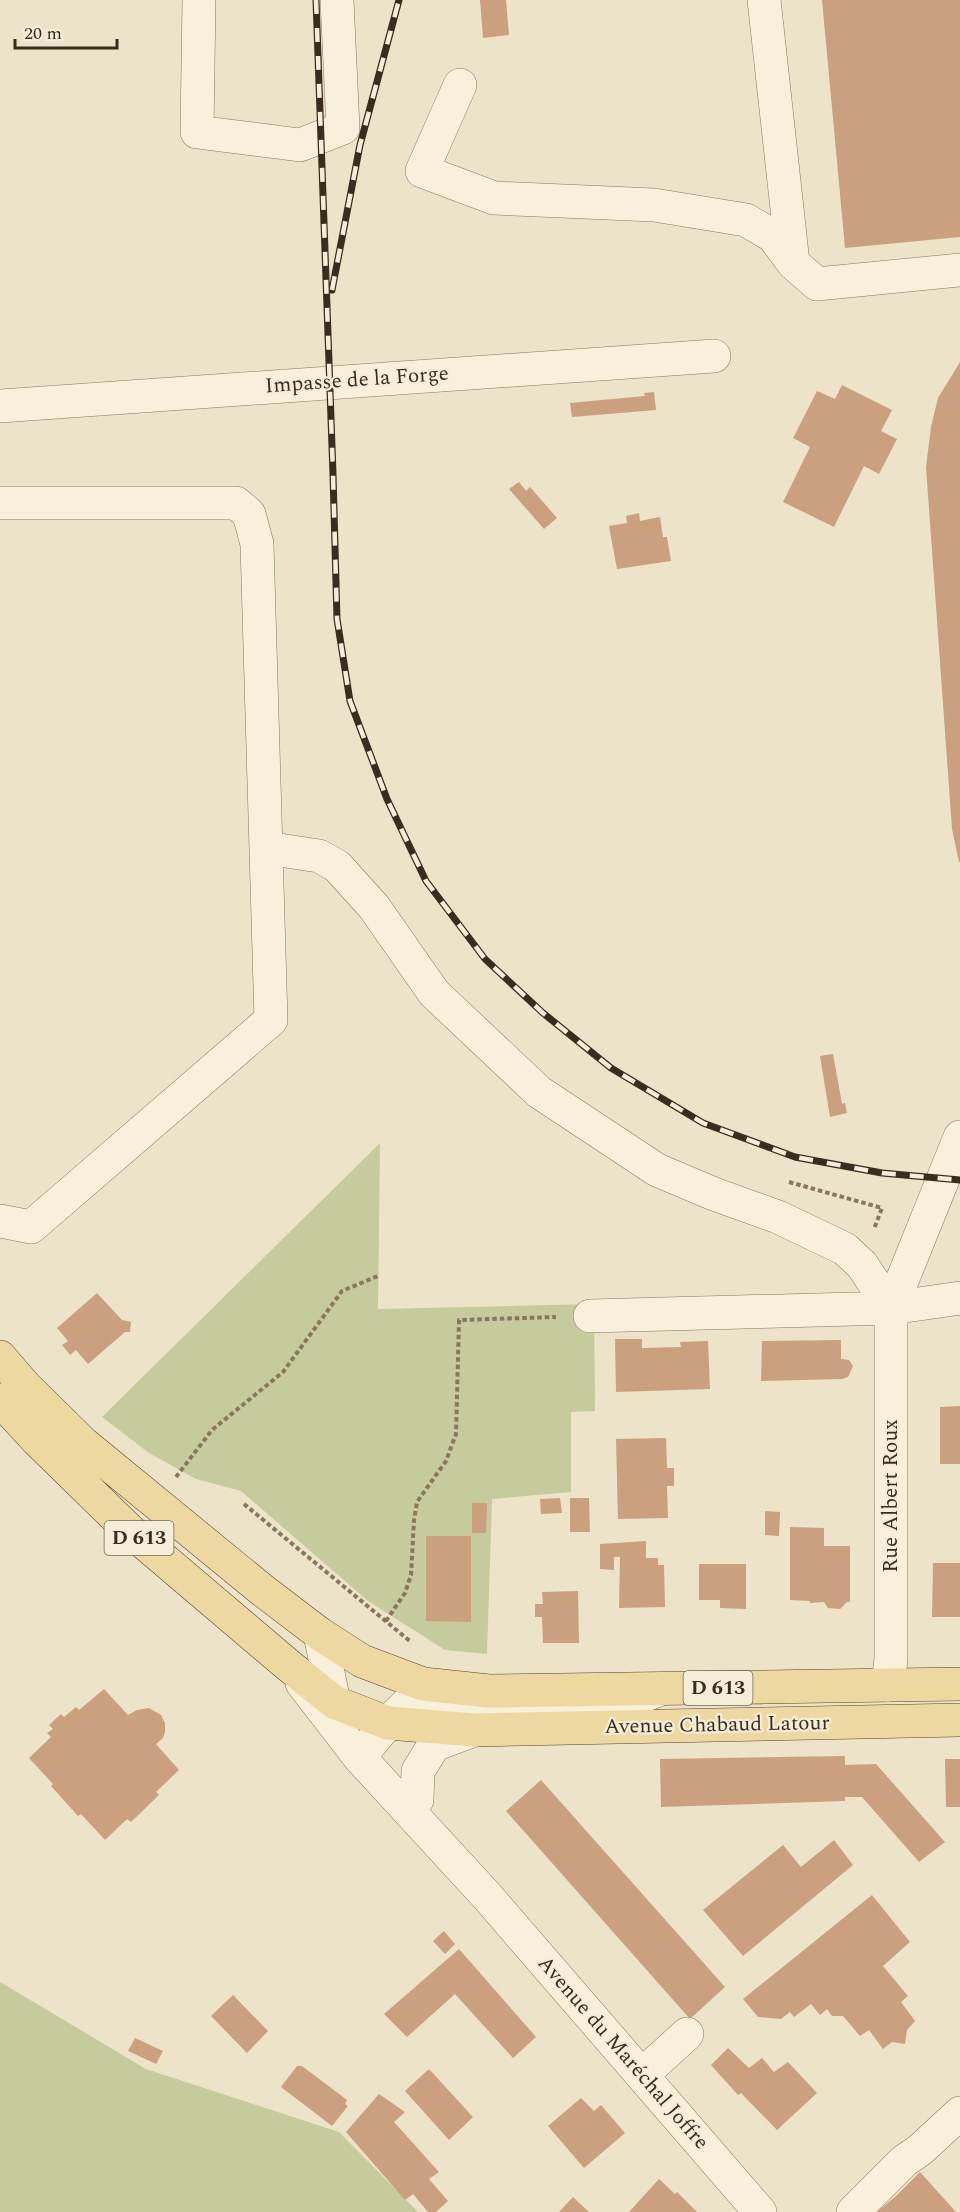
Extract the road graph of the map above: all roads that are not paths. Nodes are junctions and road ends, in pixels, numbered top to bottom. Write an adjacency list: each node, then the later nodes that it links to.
1 (199, 0): 2 (street)
2 (337, 0)
3 (764, 0): 5 (street)
4 (460, 85): 5 (street)
5 (792, 262): 6 (street)
6 (960, 270)
7 (714, 356): 8 (street, Impasse de la Forge)
8 (0, 406)
9 (0, 503): 10 (street)
10 (266, 848): 12 (street); 14 (street)
11 (960, 1137): 14 (street)
12 (0, 1221)
13 (960, 1298): 14 (street)
14 (891, 1308): 15 (street); 21 (street, Rue Albert Roux)
15 (590, 1316)
16 (0, 1357): 18 (main road, D 613)
17 (0, 1400): 19 (main road, Avenue du Maréchal Joffre / D 613)
18 (320, 1634): 22 (main road, Avenue Chabaud Latour / D 613); 23 (street)
19 (288, 1665): 23 (main road, Avenue Chabaud Latour / D 613); 26 (street, Avenue du Maréchal Joffre)
20 (960, 1684): 21 (main road, Avenue Chabaud Latour / D 613)
21 (888, 1685): 22 (main road, Avenue Chabaud Latour / D 613)
22 (662, 1688): 26 (street)
23 (334, 1702): 26 (main road, Avenue Chabaud Latour / D 613)
24 (960, 1720): 25 (main road, Avenue Chabaud Latour / D 613)
25 (474, 1730): 26 (main road, Avenue Chabaud Latour / D 613); 27 (street, Avenue Chabaud Latour)
26 (374, 1739): 27 (street, Avenue du Maréchal Joffre); 28 (street, Avenue du Maréchal Joffre)
27 (417, 1800): 28 (street, Avenue du Maréchal Joffre)
28 (486, 1895): 30 (street, Avenue du Maréchal Joffre)
29 (687, 2034): 30 (street)
30 (642, 2075): 32 (street, Avenue du Maréchal Joffre)
31 (960, 2113): 33 (street)
32 (760, 2212)
33 (853, 2212)

